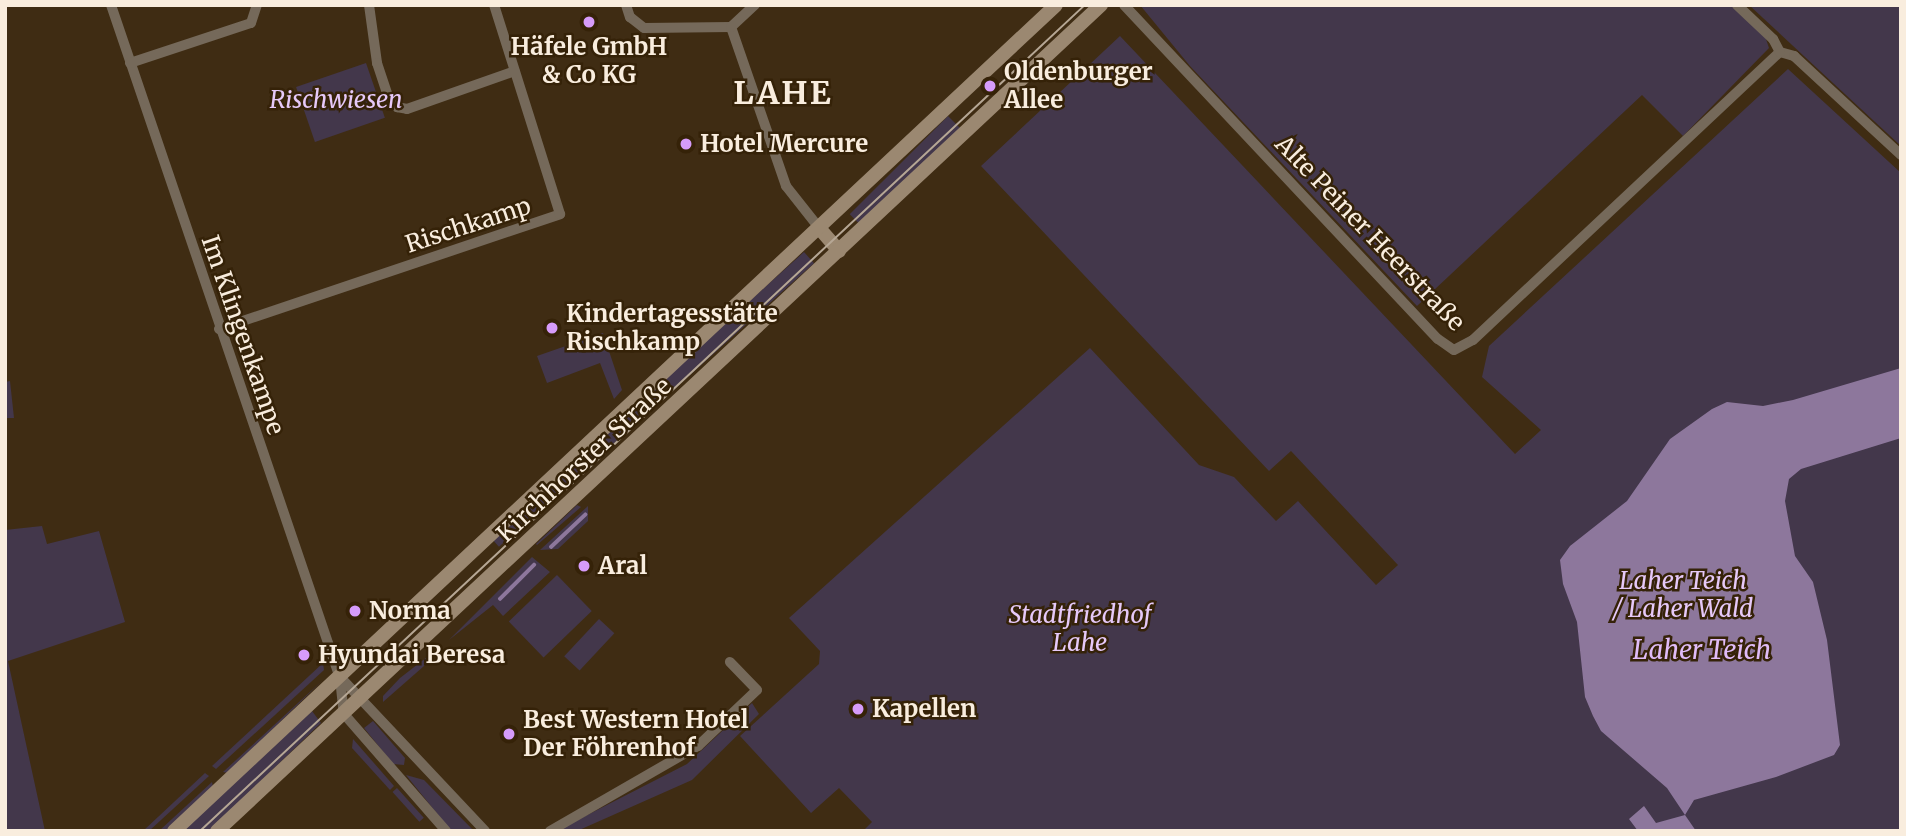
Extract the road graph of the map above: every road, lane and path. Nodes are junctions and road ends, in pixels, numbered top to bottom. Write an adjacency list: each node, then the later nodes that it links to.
1 (111, 5): 13 (street, Im Klingenkampe)
2 (257, 5): 13 (street)
3 (369, 5): 14 (street)
4 (494, 5): 14 (street, Rischkamp)
5 (626, 5): 11 (street)
6 (755, 5): 11 (street)
7 (1056, 5): 16 (main road, Kirchhorster Straße)
8 (1101, 5): 17 (main road, Kirchhorster Straße)
9 (1125, 5): 12 (street, Alte Peiner Heerstraße)
10 (1737, 5): 12 (street)
11 (731, 27): 16 (street)
12 (1780, 52): 15 (street)
13 (130, 63): 18 (street, Im Klingenkampe)
14 (515, 71): 18 (street, Rischkamp)
15 (1901, 155)
16 (820, 229): 17 (main road); 20 (main road, Kirchhorster Straße)
17 (839, 251): 21 (main road, Kirchhorster Straße)
18 (219, 329): 20 (street, Im Klingenkampe)
19 (730, 662): 27 (street)
20 (340, 677): 21 (street); 22 (street); 23 (main road, Kirchhorster Straße)
21 (362, 698): 22 (main road, Kirchhorster Straße); 26 (street)
22 (344, 714): 24 (main road, Kirchhorster Straße); 25 (street)
23 (174, 831)
24 (217, 831)
25 (446, 831)
26 (485, 831)
27 (550, 831)

